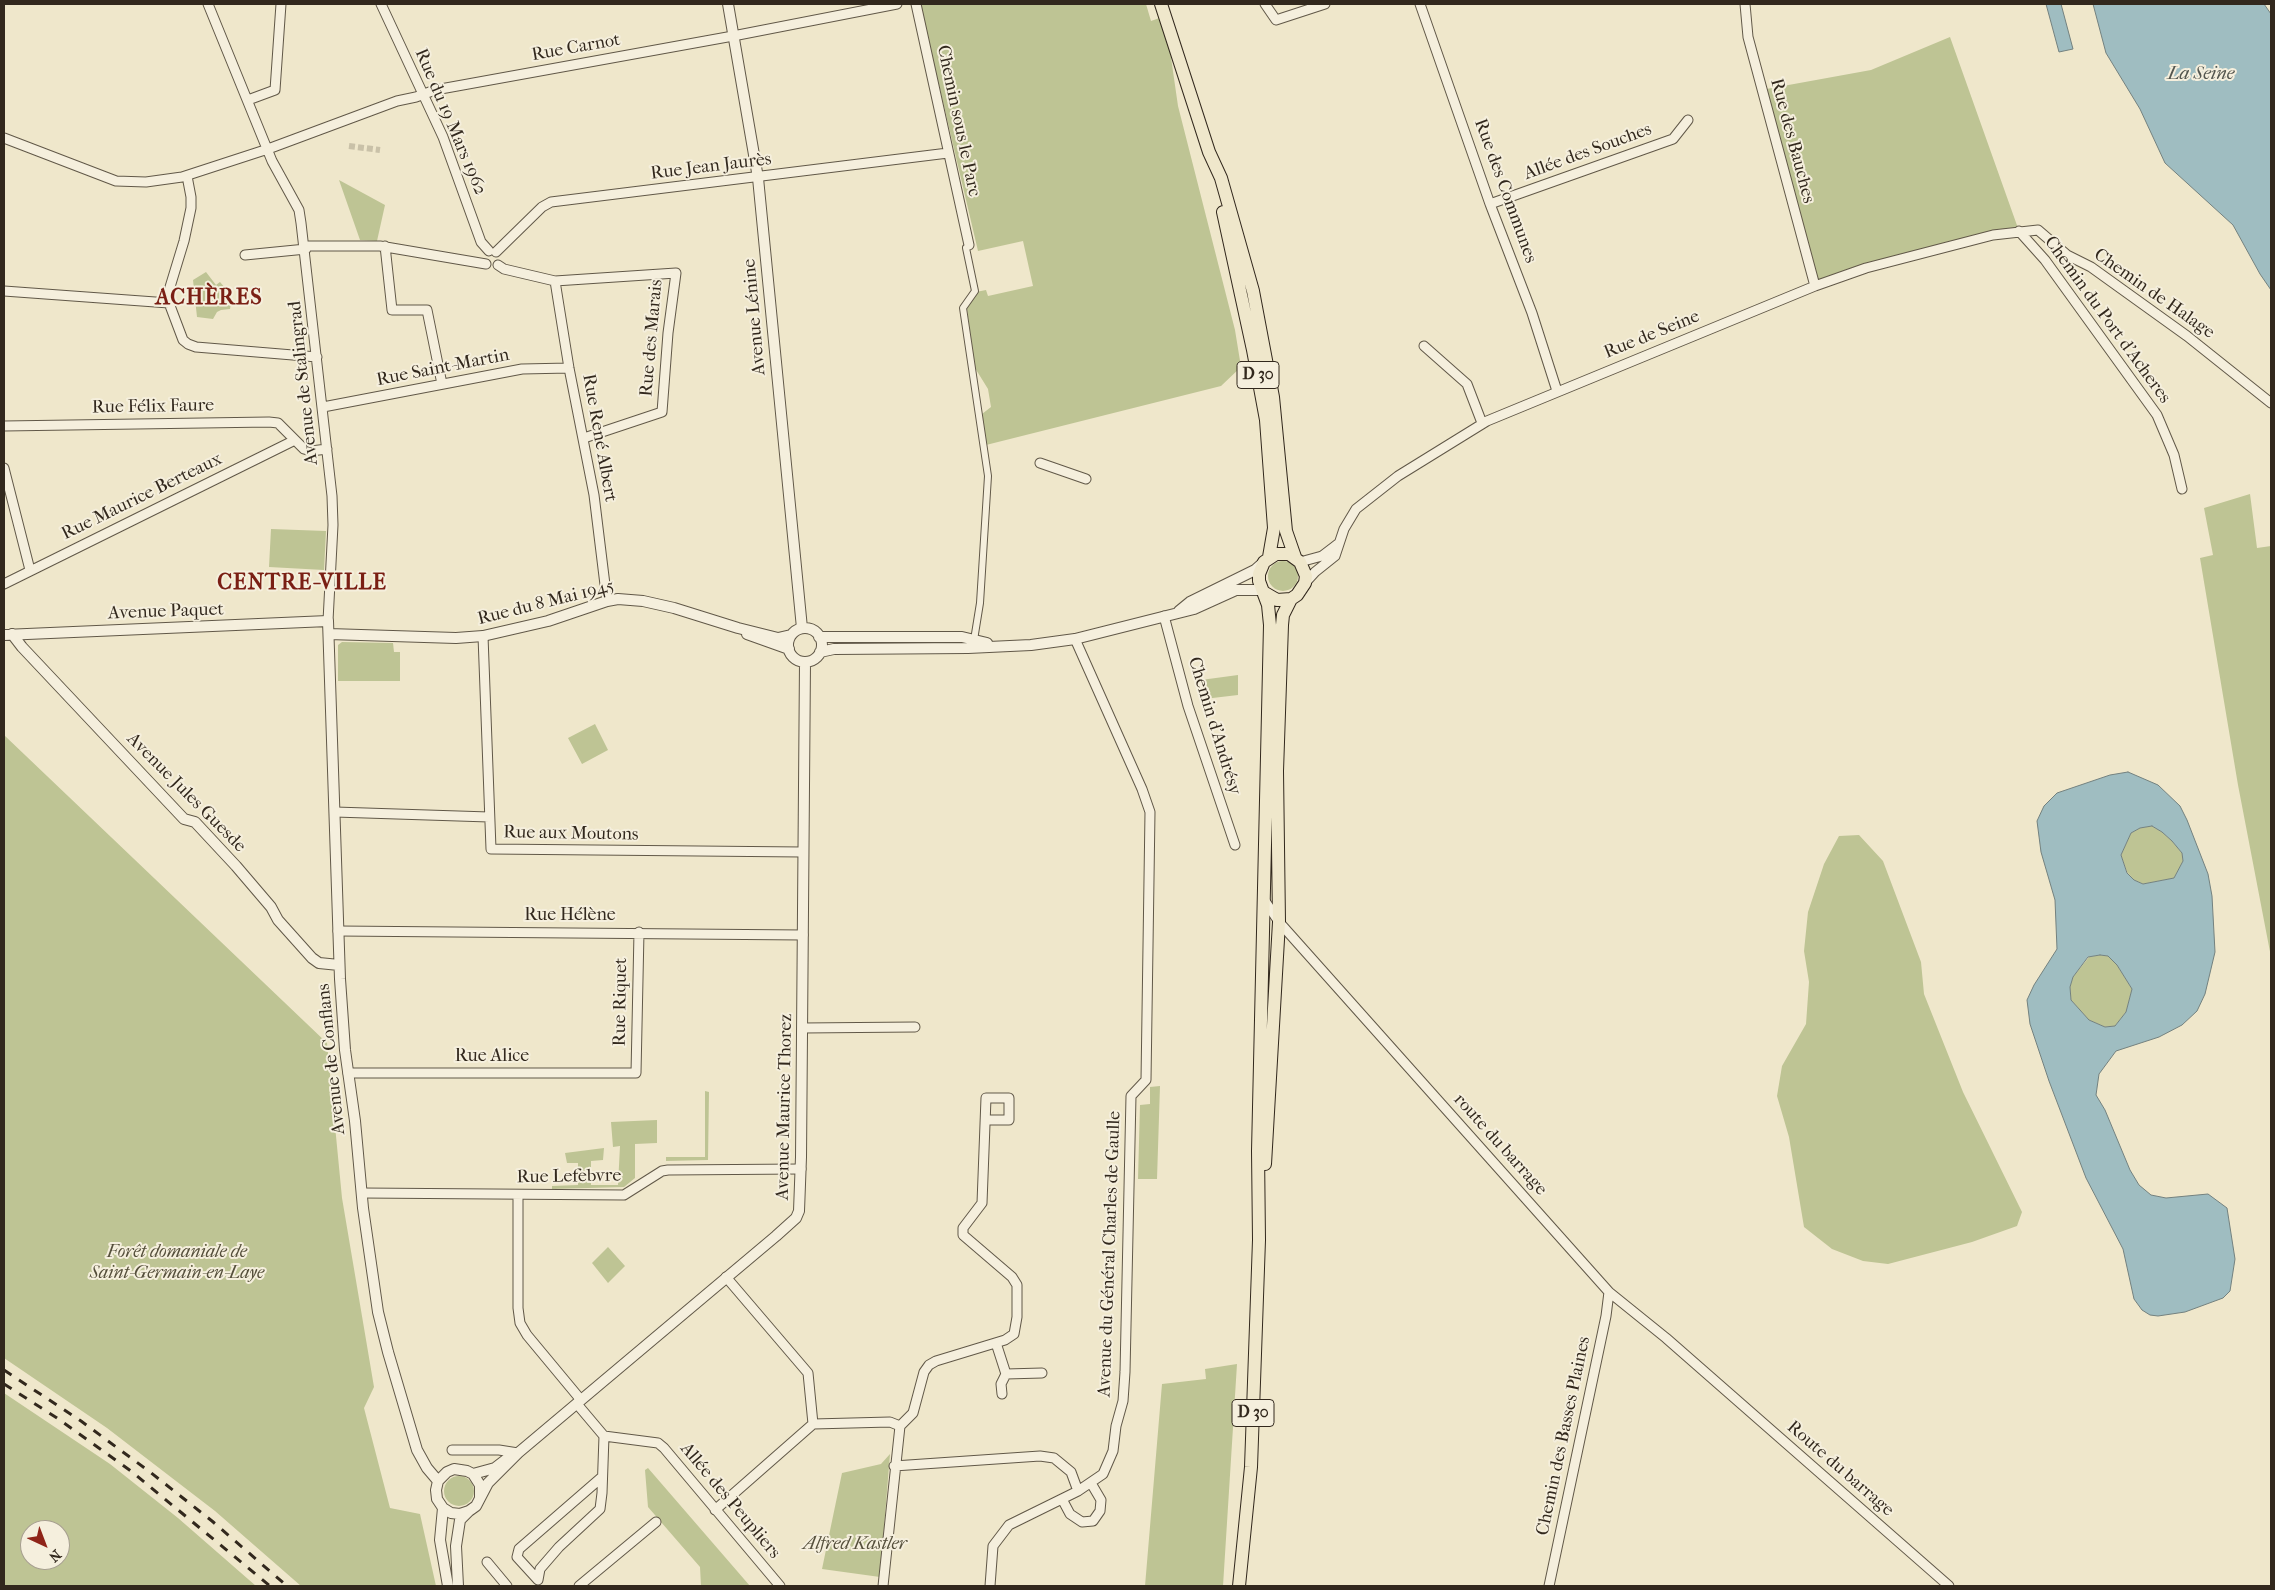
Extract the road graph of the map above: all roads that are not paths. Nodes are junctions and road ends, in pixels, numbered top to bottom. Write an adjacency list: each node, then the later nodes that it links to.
1 (208, 4): 14 (street, Avenue de Stalingrad)
2 (280, 4): 14 (street)
3 (381, 4): 13 (street, Rue du 19 Mars 1962)
4 (728, 4): 12 (street, Avenue Lénine)
5 (897, 4): 12 (street, Rue Carnot)
6 (916, 4): 19 (street, Chemin sous le Parc)
7 (1161, 4): 18 (main road, D 30)
8 (1265, 4): 9 (street)
9 (1325, 4)
10 (1420, 4): 22 (street, Rue des Communes)
11 (1745, 4): 32 (street, Rue des Bauches)
12 (733, 36): 13 (street, Rue Carnot); 21 (street, Avenue Lénine)
13 (424, 94): 17 (street, Rue Carnot); 27 (street, Rue du 19 Mars 1962)
14 (248, 100): 17 (street, Avenue de Stalingrad)
15 (1688, 120): 22 (street, Allée des Souches)
16 (4, 138): 20 (street, Rue Carnot)
17 (268, 149): 20 (street, Rue Carnot); 26 (street, Avenue de Stalingrad)
18 (1209, 152): 52 (main road, D 30); 53 (main road, D 30)
19 (948, 153): 21 (street, Rue Jean Jaurès); 25 (street, Chemin sous le Parc)
20 (187, 176): 34 (street)
21 (758, 178): 27 (street, Rue Jean Jaurès); 64 (street, Avenue Lénine)
22 (1490, 204): 39 (street, Rue des Communes)
23 (2020, 231): 32 (street, Rue de Seine); 40 (street, Chemin de Halage); 50 (street, Chemin du Port d'Acheres)
24 (385, 246): 26 (street); 29 (street); 38 (street)
25 (967, 247): 71 (street)
26 (306, 248): 28 (street); 36 (street, Avenue de Stalingrad)
27 (493, 252): 29 (street); 30 (street)
28 (245, 255)
29 (486, 264): 30 (street)
30 (498, 265): 31 (street, Rue des Marais)
31 (555, 281): 37 (street, Rue René Albert); 44 (street, Rue des Marais)
32 (1815, 286): 39 (street, Rue de Seine)
33 (4, 291): 34 (street)
34 (169, 303): 36 (street)
35 (1424, 346): 42 (street)
36 (317, 357): 41 (street, Avenue de Stalingrad)
37 (569, 368): 38 (street, Rue Saint-Martin); 44 (street, Rue René Albert)
38 (442, 384): 41 (street, Rue Saint-Martin)
39 (1557, 391): 42 (street, Rue de Seine)
40 (2268, 400)
41 (323, 407): 46 (street, Avenue de Stalingrad)
42 (1482, 423): 51 (street, Rue de Seine)
43 (4, 426): 45 (street, Rue Félix Faure)
44 (584, 438): 59 (street, Rue René Albert)
45 (294, 440): 46 (street, Rue Félix Faure); 54 (street, Rue Maurice Berteaux)
46 (327, 449): 62 (street, Avenue de Stalingrad)
47 (1040, 463): 49 (street)
48 (4, 468): 54 (street)
49 (1086, 479)
50 (2182, 489)
51 (1339, 543): 53 (street); 55 (street, Rue de Seine)
52 (1267, 559): 53 (main road); 57 (main road); 60 (street)
53 (1298, 559): 55 (main road)
54 (30, 570): 56 (street, Rue Maurice Berteaux)
55 (1305, 583): 58 (main road)
56 (4, 584)
57 (1264, 592): 58 (main road); 60 (street); 80 (main road, D 30)
58 (1291, 599): 81 (main road, D 30)
59 (607, 601): 63 (street, Rue du 8 Mai 1945); 68 (street, Rue du 8 Mai 1945)
60 (1178, 612): 61 (street)
61 (1164, 616): 70 (street); 78 (street, Chemin d'Andrésy)
62 (328, 621): 65 (street, Avenue Paquet); 66 (street, Avenue de Conflans)
63 (738, 628): 67 (street, Rue du 8 Mai 1945); 73 (street, Rue du 8 Mai 1945)
64 (802, 628): 67 (street); 69 (street)
65 (8, 634): 85 (street, Avenue Jules Guesde)
66 (328, 634): 68 (street, Rue du 8 Mai 1945); 76 (street, Avenue de Conflans)
67 (791, 635): 73 (street)
68 (483, 636): 77 (street, Rue aux Moutons)
69 (820, 637): 71 (street); 74 (street)
70 (1074, 639): 72 (street); 112 (street, Avenue du Général Charles de Gaulle)
71 (974, 640): 72 (street)
72 (998, 646): 74 (street)
73 (789, 649): 75 (street)
74 (820, 652): 75 (street)
75 (805, 662): 79 (street, Avenue Maurice Thorez)
76 (334, 812): 77 (street); 82 (street, Avenue de Conflans)
77 (489, 817): 79 (street, Rue aux Moutons)
78 (1235, 845)
79 (802, 852): 84 (street, Avenue Maurice Thorez)
80 (1264, 898): 81 (street); 94 (main road, D 30)
81 (1278, 922): 94 (main road, D 30); 96 (street, route du barrage)
82 (338, 931): 83 (street, Rue Hélène); 85 (street, Avenue de Conflans)
83 (639, 932): 84 (street, Rue Hélène); 89 (street, Rue Riquet)
84 (803, 935): 87 (street, Avenue Maurice Thorez)
85 (339, 965): 88 (street, Avenue de Conflans)
86 (916, 1027): 87 (street)
87 (803, 1028): 91 (street, Avenue Maurice Thorez)
88 (348, 1073): 89 (street, Rue Alice); 92 (street, Avenue de Conflans)
89 (636, 1073)
90 (986, 1120): 97 (street)
91 (801, 1169): 93 (street, Rue Lefebvre); 95 (street, Avenue Maurice Thorez)
92 (362, 1194): 93 (street, Rue Lefebvre); 111 (street, Avenue de Conflans)
93 (518, 1195): 102 (street)
94 (1259, 1240): 129 (main road, D 30)
95 (726, 1277): 102 (street, Avenue Maurice Thorez); 103 (street)
96 (1609, 1292): 100 (street, route du barrage); 130 (street, Chemin des Basses Plaines)
97 (996, 1342): 99 (street); 104 (street)
98 (1042, 1373): 99 (street)
99 (1006, 1374): 101 (street)
100 (1710, 1377): 131 (street, Route du barrage)
101 (1002, 1394)
102 (579, 1402): 105 (street); 107 (street, Avenue Maurice Thorez)
103 (813, 1424): 104 (street); 117 (street)
104 (900, 1426): 108 (street)
105 (604, 1436): 110 (street); 117 (street, Allée des Peupliers)
106 (452, 1450): 107 (street)
107 (518, 1453): 109 (street, Avenue Maurice Thorez); 114 (street, Avenue Maurice Thorez)
108 (894, 1466): 113 (street); 127 (street)
109 (473, 1474): 111 (street); 114 (street)
110 (602, 1477): 121 (street); 121 (street)
111 (438, 1481): 116 (street)
112 (1091, 1483): 113 (street, Avenue du Général Charles de Gaulle); 115 (street)
113 (1078, 1491): 115 (street, Avenue du Général Charles de Gaulle)
114 (480, 1498): 118 (street)
115 (1062, 1499): 128 (street, Avenue du Général Charles de Gaulle)
116 (443, 1508): 118 (street); 122 (street)
117 (715, 1510): 126 (street, Allée des Peupliers)
118 (469, 1511): 123 (street)
119 (656, 1522): 125 (street)
120 (487, 1562): 124 (street)
121 (540, 1583)
122 (448, 1586)
123 (458, 1586)
124 (506, 1586)
125 (579, 1586)
126 (780, 1586)
127 (883, 1586)
128 (990, 1586)
129 (1239, 1586)
130 (1549, 1586)
131 (1949, 1586)

